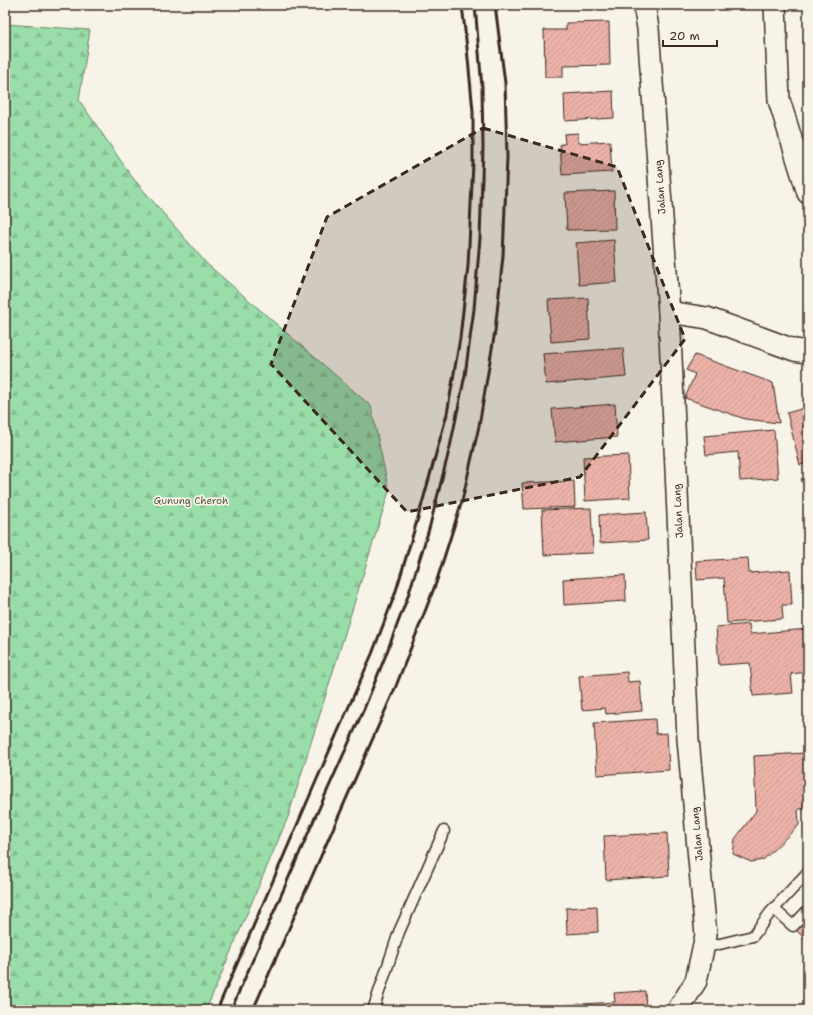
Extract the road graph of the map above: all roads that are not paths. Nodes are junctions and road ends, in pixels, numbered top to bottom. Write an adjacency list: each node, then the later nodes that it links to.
1 (644, 5): 4 (street, Jalan Lang)
2 (775, 5): 3 (street)
3 (808, 193)
4 (669, 312): 5 (street); 10 (street, Jalan Lang)
5 (808, 352)
6 (444, 831): 11 (lane)
7 (808, 872): 8 (lane)
8 (774, 909): 9 (lane); 10 (lane)
9 (808, 910)
10 (703, 948): 12 (street, Jalan Lang)
11 (373, 1010)
12 (678, 1010)

